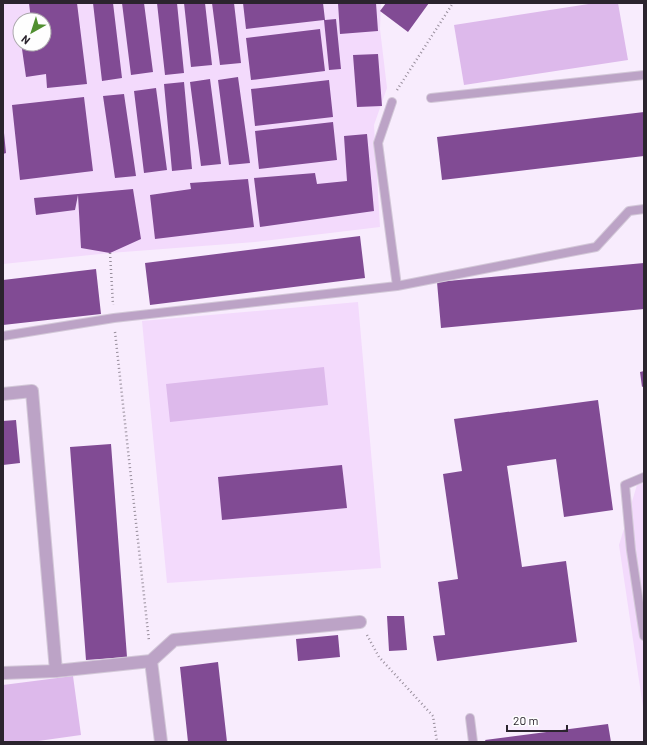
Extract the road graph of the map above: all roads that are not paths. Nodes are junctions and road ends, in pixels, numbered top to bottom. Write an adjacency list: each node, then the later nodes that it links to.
1 (644, 75): 2 (lane)
2 (431, 98)
3 (392, 102): 5 (lane)
4 (644, 209): 5 (lane)
5 (397, 286): 6 (lane)
6 (3, 336)
7 (3, 394): 12 (street)
8 (644, 477): 10 (lane)
9 (360, 622): 11 (street)
10 (644, 636)
11 (151, 661): 12 (street); 15 (street)
12 (56, 672): 13 (street)
13 (3, 673)
14 (470, 718): 16 (lane)
15 (162, 742)
16 (473, 742)

